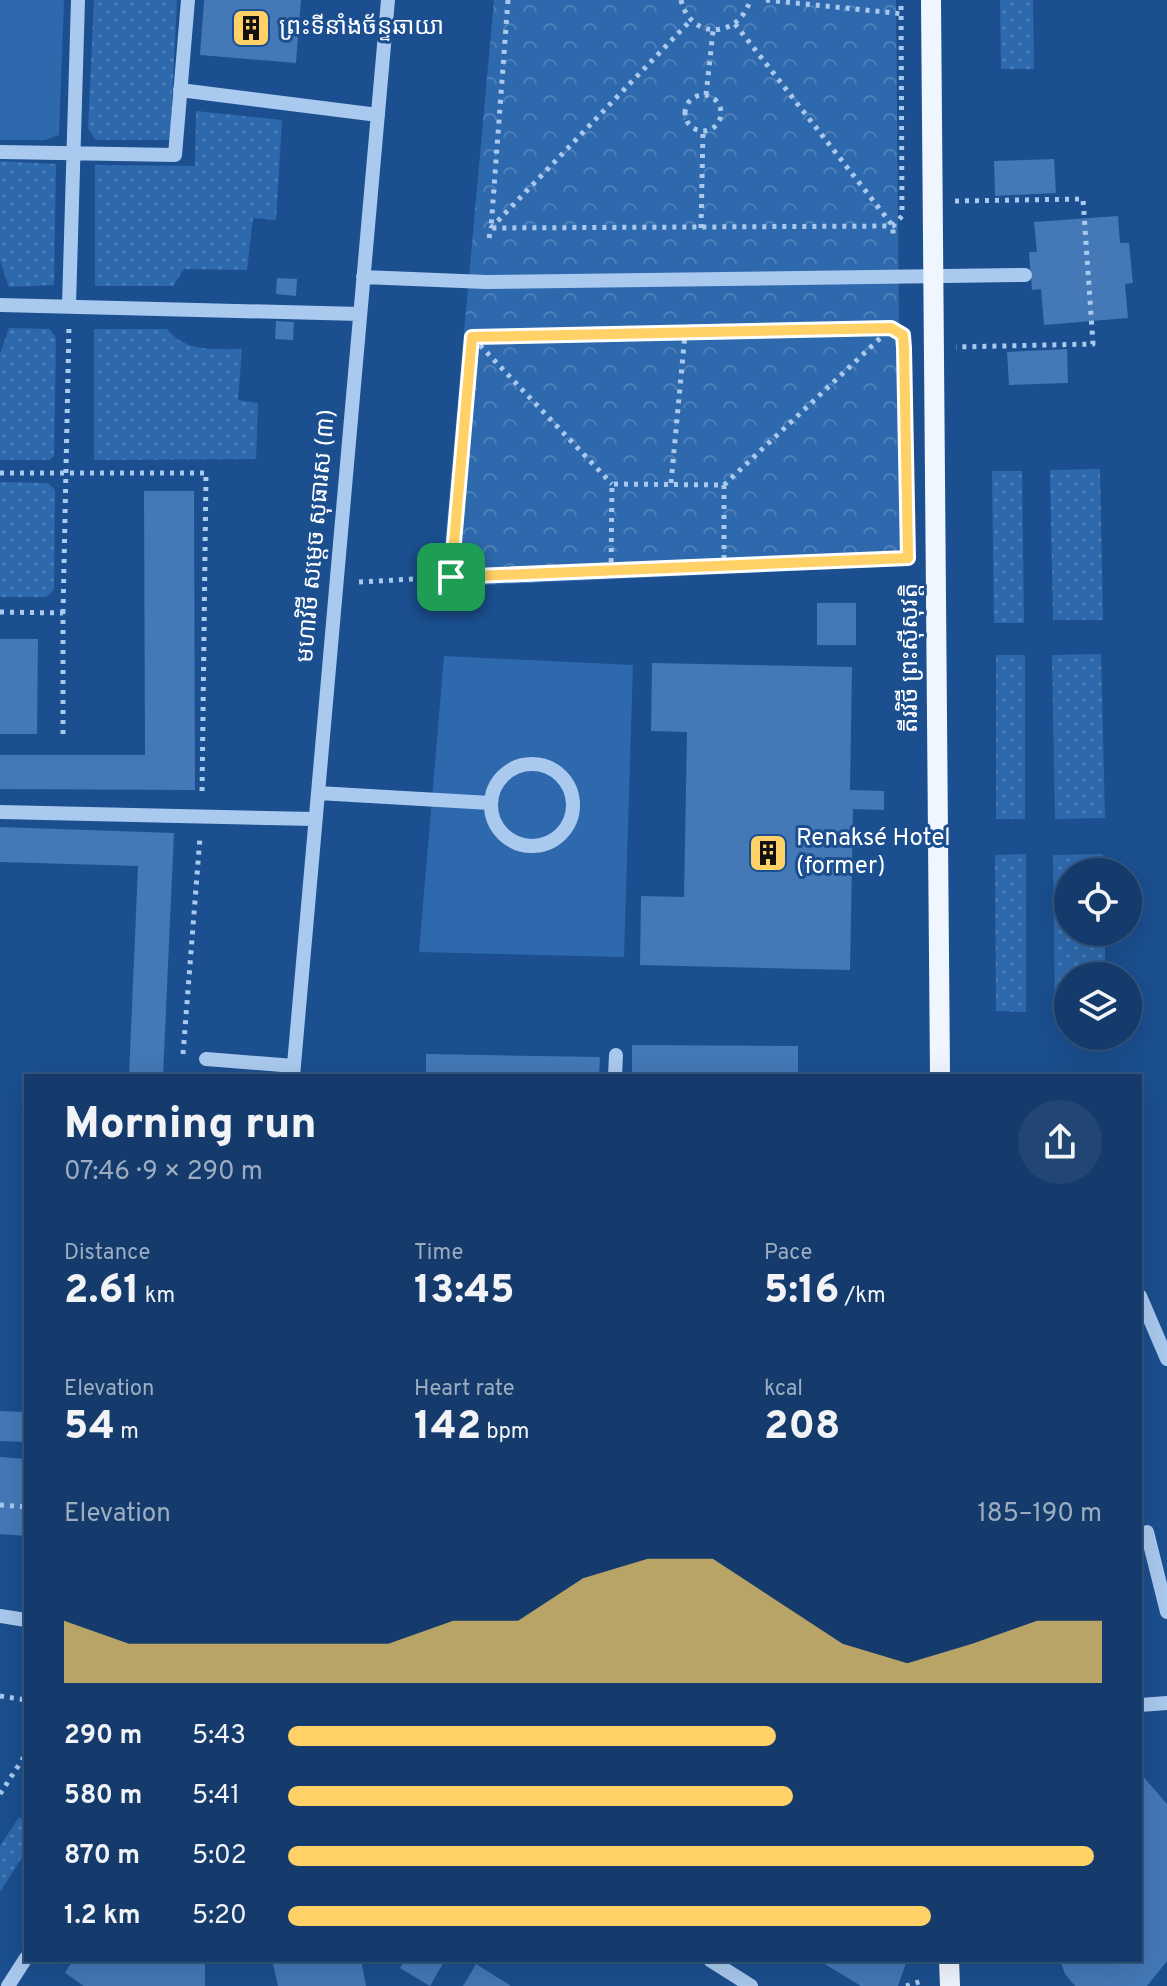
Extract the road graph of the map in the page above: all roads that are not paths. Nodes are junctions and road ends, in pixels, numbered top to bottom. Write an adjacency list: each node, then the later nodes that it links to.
1 (78, 0): 8 (street)
2 (188, 0): 5 (street)
3 (388, 0): 6 (street, មហាវិថី សម្តេច សុធារស (៣))
4 (932, 8): 11 (main road, តីរវិថី ព្រះស៊ីសុវត្តិ)
5 (180, 90): 6 (street); 8 (street)
6 (378, 115): 10 (street, មហាវិថី សម្តេច សុធារស (៣))
7 (0, 152): 8 (street)
8 (75, 152): 13 (street)
9 (1025, 275): 11 (street)
10 (363, 277): 11 (street); 14 (street, មហាវិថី សម្តេច សុធារស (៣))
11 (933, 277): 23 (main road, តីរវិថី ព្រះស៊ីសុវត្តិ)
12 (0, 305): 13 (street)
13 (69, 305): 14 (street)
14 (360, 314): 15 (street, មហាវិថី សម្តេច សុធារស (៣))
15 (318, 793): 16 (street); 18 (street, មហាវិថី សម្តេច សុធារស (៣))
16 (490, 803): 16 (street)
17 (0, 812): 18 (street)
18 (315, 819): 21 (street, មហាវិថី សម្តេច សុធារស (៣))
19 (616, 1055): 22 (street)
20 (206, 1059): 21 (street)
21 (293, 1071)
22 (615, 1074)
23 (940, 1074)
24 (1142, 1301): 25 (street)
25 (1167, 1359)
26 (1147, 1532): 27 (street)
27 (1167, 1612)
28 (0, 1616): 29 (street)
29 (24, 1620)
30 (1167, 1703): 31 (street)
31 (1142, 1705)
32 (24, 1962): 35 (street)
33 (713, 1962): 36 (street)
34 (949, 1962): 37 (main road)
35 (16, 1983)
36 (751, 1986)
37 (950, 1986)

